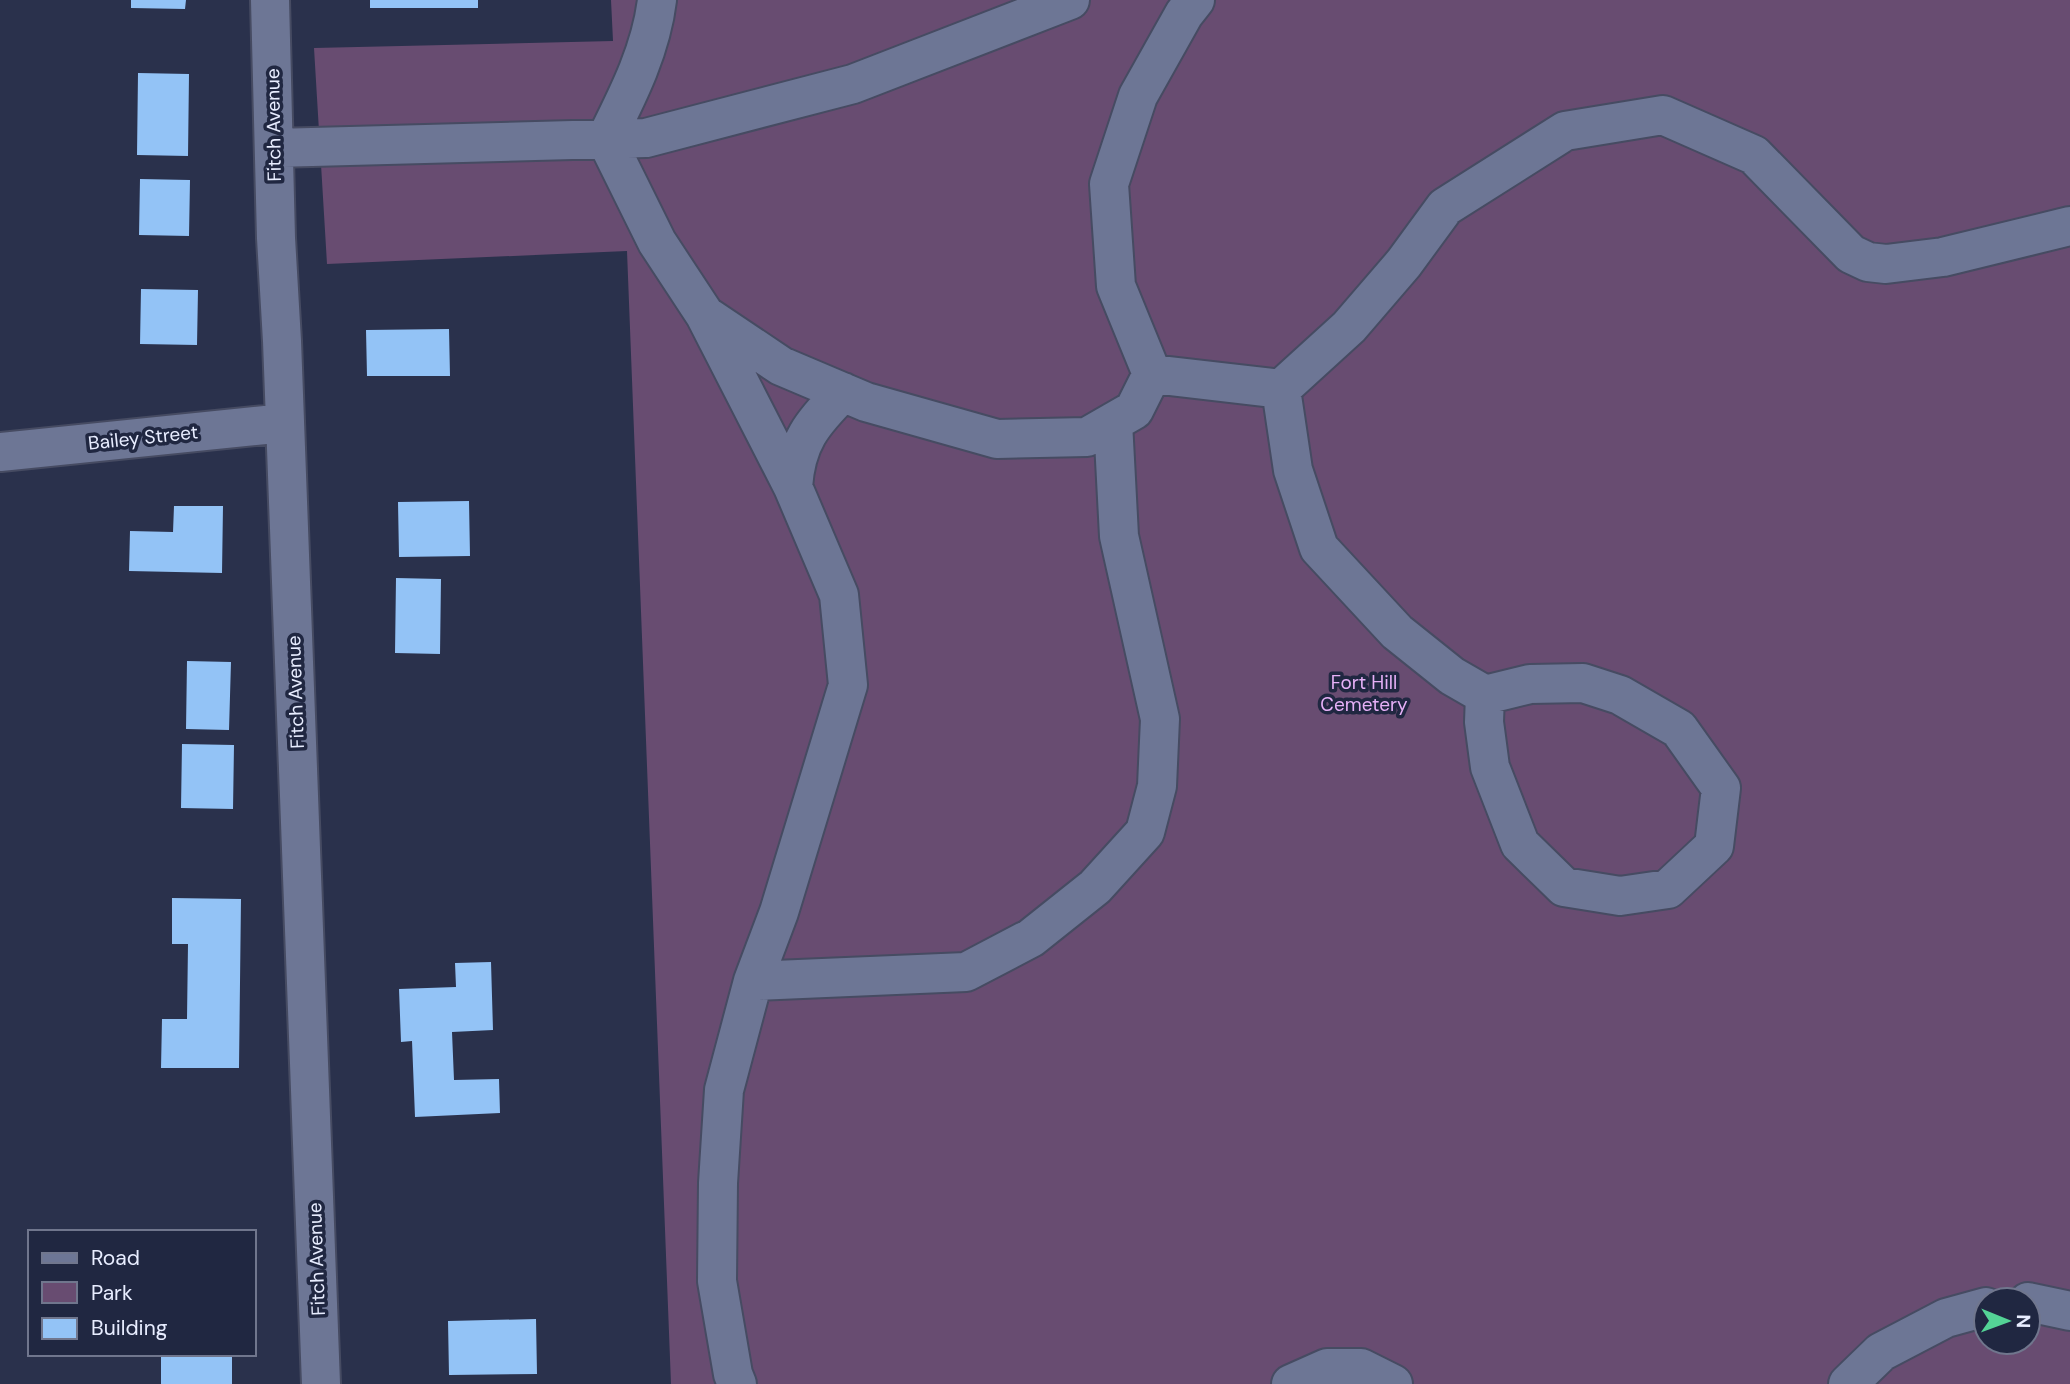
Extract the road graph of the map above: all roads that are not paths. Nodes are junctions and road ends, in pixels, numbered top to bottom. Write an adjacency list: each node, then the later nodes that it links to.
1 (270, 0): 6 (street, Fitch Avenue)
2 (657, 0): 5 (street)
3 (1070, 0): 5 (street)
4 (1195, 0): 9 (street)
5 (606, 139): 6 (street); 8 (street)
6 (274, 148): 12 (street, Fitch Avenue)
7 (2070, 226): 10 (street)
8 (705, 315): 11 (street); 15 (street)
9 (1152, 374): 10 (street); 13 (street)
10 (1281, 389): 16 (street)
11 (843, 393): 13 (street); 15 (street)
12 (285, 422): 14 (street, Bailey Street); 21 (street, Fitch Avenue)
13 (1113, 422): 17 (street)
14 (0, 452)
15 (793, 487): 17 (street)
16 (1485, 695): 16 (street)
17 (753, 981): 22 (street)
18 (2042, 1305): 20 (street)
19 (1972, 1311): 25 (street)
20 (2070, 1311)
21 (321, 1384)
22 (737, 1384)
23 (1292, 1384): 24 (street)
24 (1393, 1384)
25 (1848, 1384)

